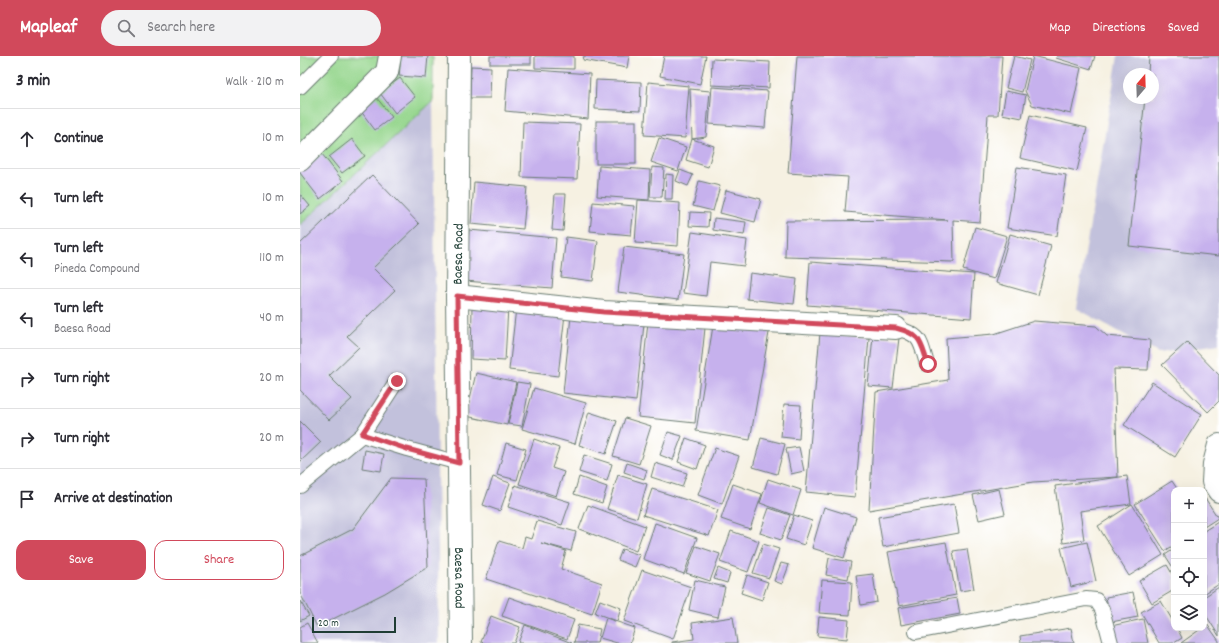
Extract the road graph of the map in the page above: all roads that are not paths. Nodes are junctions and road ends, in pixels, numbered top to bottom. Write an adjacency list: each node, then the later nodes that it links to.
1 (331, 56): 4 (lane)
2 (390, 56): 5 (street)
3 (459, 56): 6 (street, Baesa Road)
4 (300, 87)
5 (300, 160)
6 (457, 296): 7 (street); 12 (street, Baesa Road)
7 (896, 328): 8 (lane)
8 (928, 364)
9 (397, 381): 10 (lane)
10 (362, 434): 12 (lane); 13 (lane)
11 (1219, 445): 14 (street)
12 (459, 463): 16 (street, Baesa Road)
13 (300, 486)
14 (1219, 491)
15 (916, 632): 17 (lane)
16 (461, 643)
17 (1111, 643)

